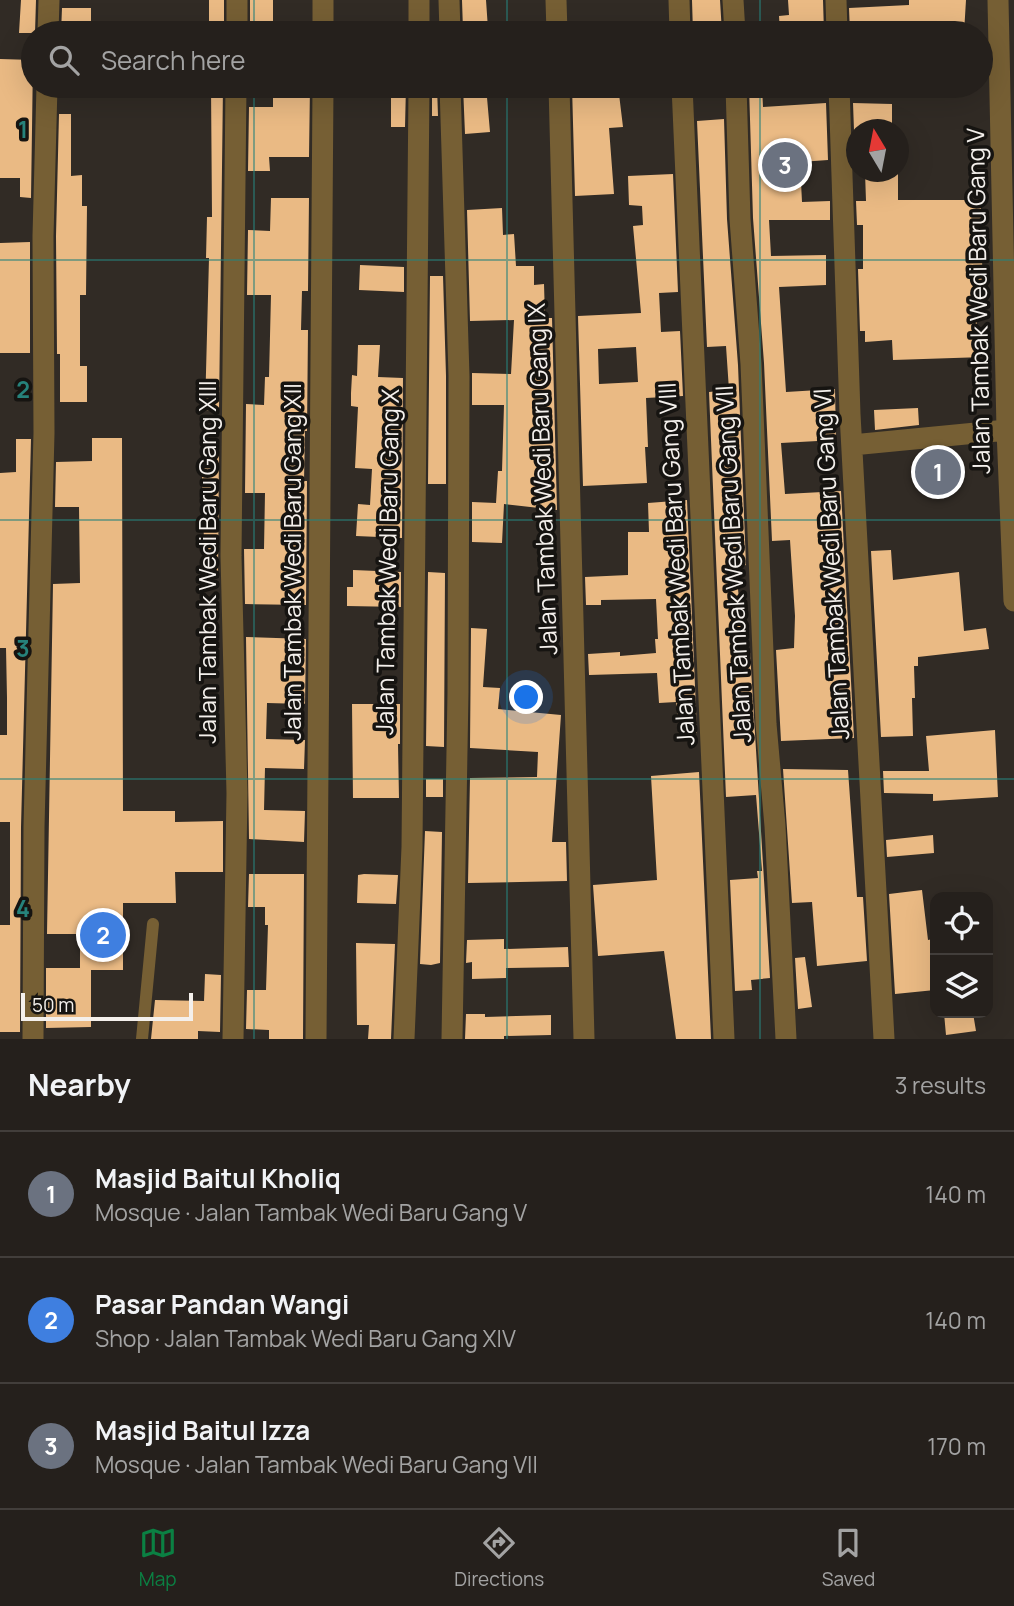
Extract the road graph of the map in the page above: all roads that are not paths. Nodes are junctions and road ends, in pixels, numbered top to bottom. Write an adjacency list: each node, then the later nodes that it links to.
1 (49, 0): 11 (street)
2 (237, 0): 12 (street)
3 (323, 0): 13 (street)
4 (419, 0): 14 (street)
5 (449, 0): 15 (street)
6 (556, 0): 16 (street)
7 (679, 0): 17 (street)
8 (733, 0): 18 (street)
9 (836, 0): 19 (street)
10 (998, 0): 29 (street, Jalan Tambak Wedi Baru Gang V)
11 (48, 21)
12 (236, 21)
13 (323, 21)
14 (419, 21)
15 (450, 21)
16 (557, 21)
17 (680, 21)
18 (734, 21)
19 (837, 21)
20 (47, 98): 33 (street)
21 (236, 98): 35 (street, Jalan Tambak Wedi Baru Gang XIII)
22 (323, 98): 36 (street, Jalan Tambak Wedi Baru Gang XII)
23 (419, 98): 37 (street, Jalan Tambak Wedi Baru Gang X)
24 (450, 98): 38 (street)
25 (559, 98): 39 (street, Jalan Tambak Wedi Baru Gang IX)
26 (683, 98): 40 (street, Jalan Tambak Wedi Baru Gang VIII)
27 (736, 98): 41 (street, Jalan Tambak Wedi Baru Gang VII)
28 (839, 98): 30 (street, Jalan Tambak Wedi Baru Gang VI)
29 (1007, 430): 30 (street); 31 (street, Jalan Tambak Wedi Baru Gang V)
30 (852, 445): 42 (street, Jalan Tambak Wedi Baru Gang VI)
31 (1014, 601)
32 (153, 924): 34 (lane)
33 (33, 1039)
34 (142, 1039)
35 (233, 1039)
36 (316, 1039)
37 (404, 1039)
38 (452, 1039)
39 (584, 1039)
40 (724, 1039)
41 (786, 1039)
42 (884, 1039)

